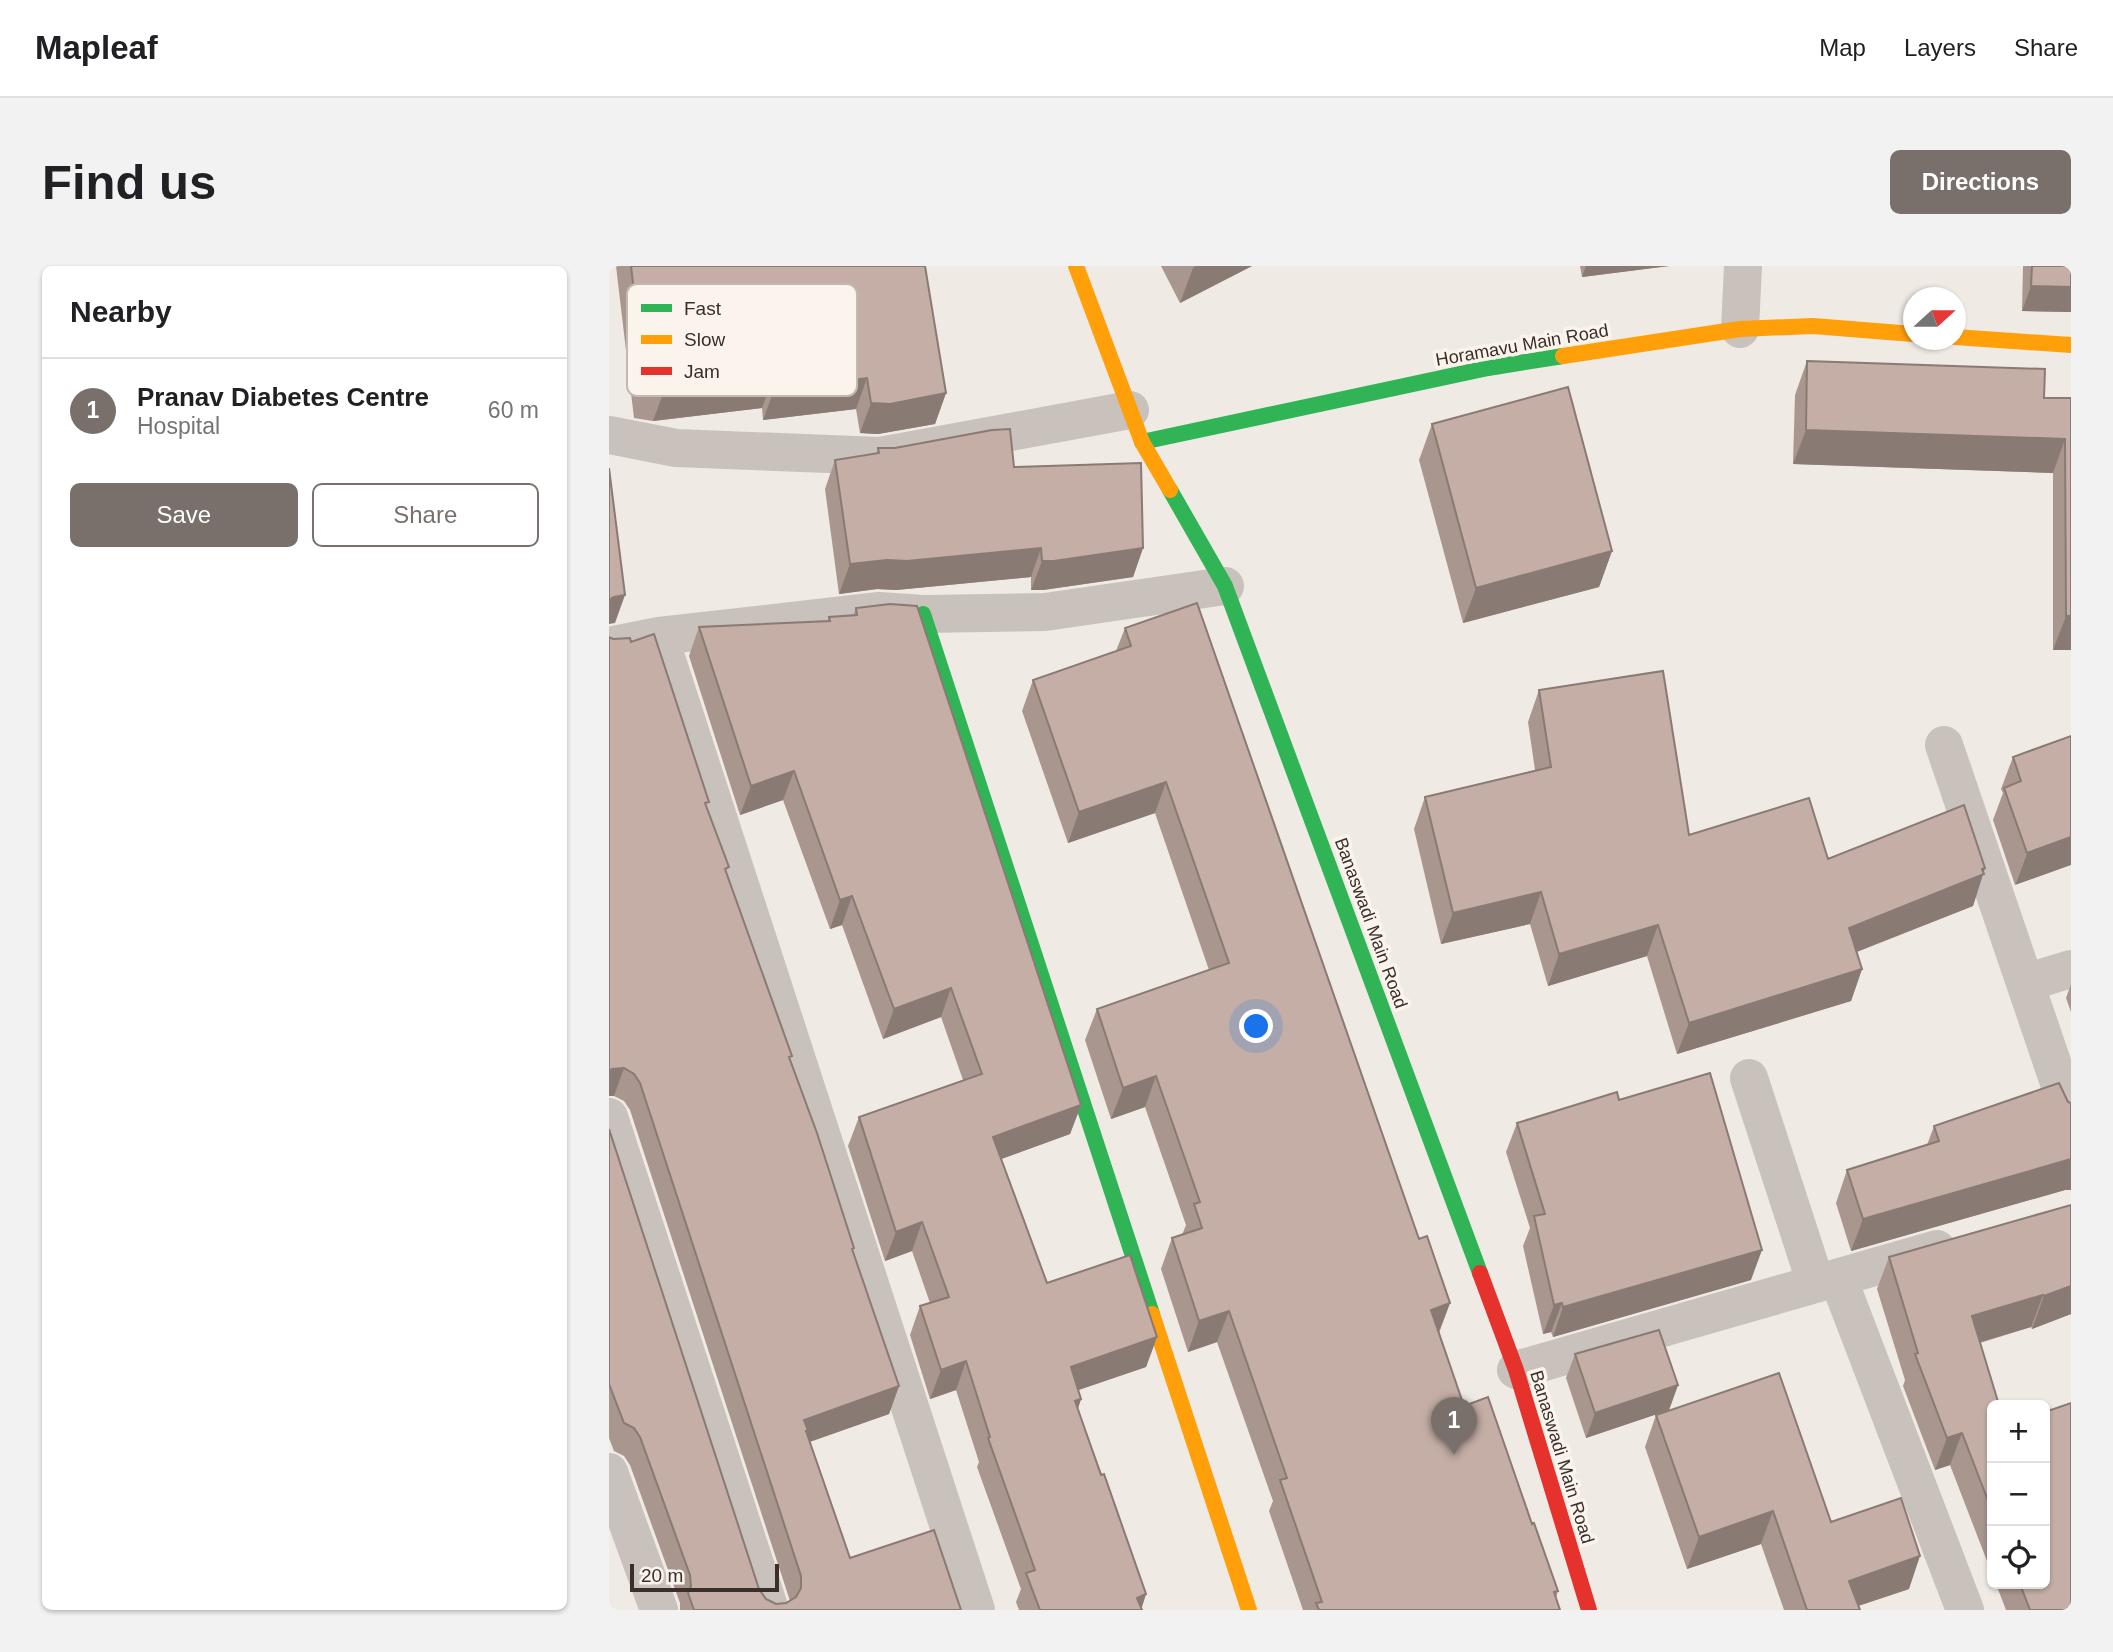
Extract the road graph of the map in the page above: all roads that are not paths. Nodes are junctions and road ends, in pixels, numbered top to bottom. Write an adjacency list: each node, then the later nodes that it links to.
1 (1076, 266): 7 (street, Banaswadi Main Road)
2 (1743, 266): 3 (street)
3 (1740, 329): 4 (street, Horamavu Main Road); 7 (street, Horamavu Main Road)
4 (1903, 333)
5 (1966, 338): 6 (street)
6 (2071, 345)
7 (1136, 426): 8 (street); 9 (street, Banaswadi Main Road)
8 (609, 435)
9 (1225, 586): 10 (street); 21 (street, Banaswadi Main Road)
10 (923, 614): 11 (street); 26 (street)
11 (659, 636): 12 (street); 25 (street)
12 (609, 646)
13 (1944, 745): 15 (street)
14 (2071, 969): 15 (street)
15 (2025, 983): 18 (street)
16 (1749, 1078): 20 (street)
17 (609, 1117): 24 (street)
18 (2071, 1118)
19 (1964, 1241): 20 (street)
20 (1827, 1281): 21 (street); 28 (street)
21 (1516, 1370): 27 (street, Banaswadi Main Road)
22 (609, 1472): 23 (street)
23 (659, 1610)
24 (770, 1610)
25 (976, 1610)
26 (1249, 1610)
27 (1588, 1610)
28 (1965, 1610)

